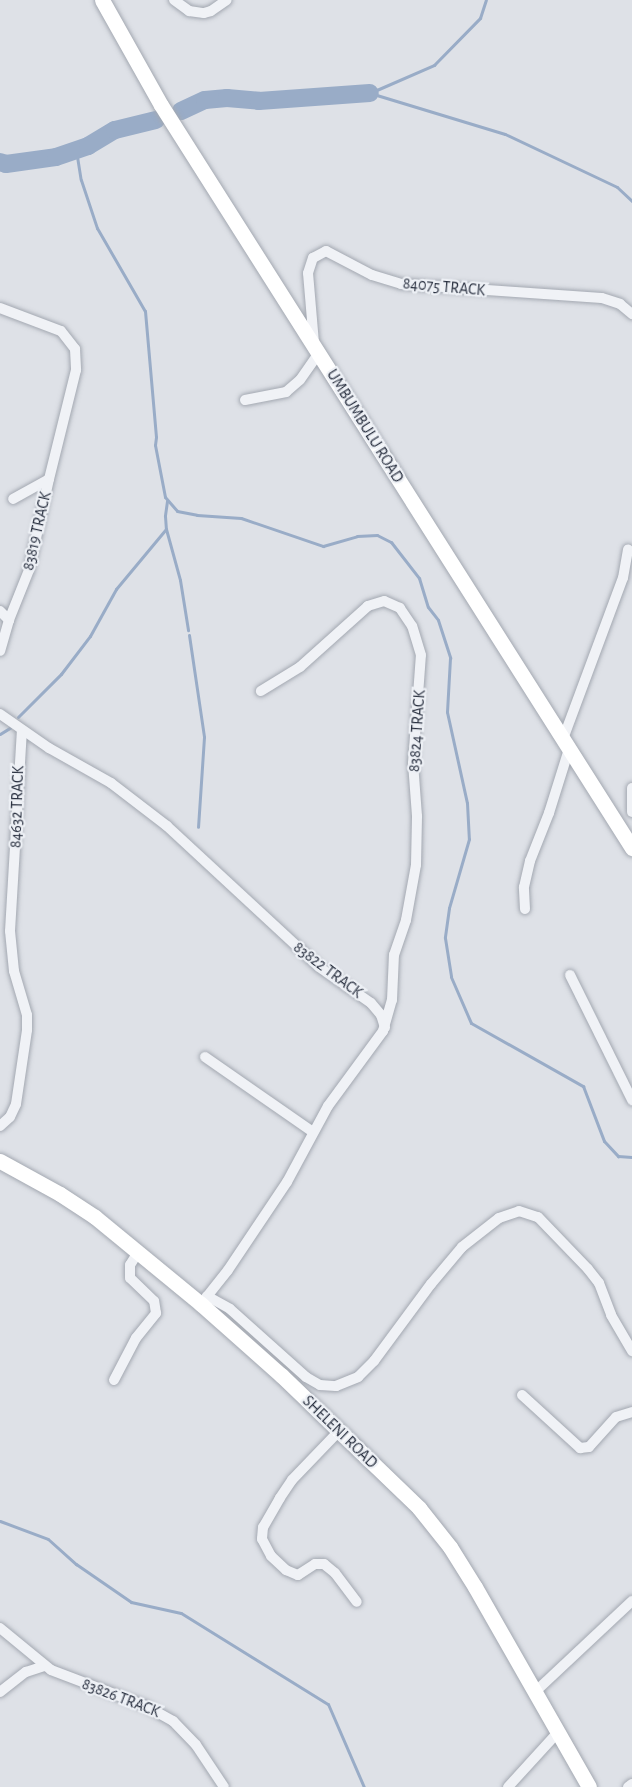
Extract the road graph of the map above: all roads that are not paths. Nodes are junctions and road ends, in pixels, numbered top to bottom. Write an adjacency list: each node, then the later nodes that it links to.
1 (102, 0): 6 (main road, UMBUMBULU ROAD)
2 (174, 0): 3 (street)
3 (227, 0)
4 (0, 308): 8 (street)
5 (632, 314): 6 (street, 84075 TRACK)
6 (316, 350): 7 (street); 17 (main road, UMBUMBULU ROAD)
7 (245, 400)
8 (49, 479): 9 (street, 83819 TRACK); 12 (street, 83819 TRACK)
9 (13, 499)
10 (628, 549): 17 (street)
11 (0, 611): 12 (street)
12 (9, 620): 13 (street, 83819 TRACK)
13 (0, 651)
14 (261, 691): 23 (street, 83824 TRACK)
15 (0, 714): 16 (street, 83822 TRACK)
16 (22, 730): 23 (street, 83822 TRACK); 26 (street, 84632 TRACK)
17 (566, 744): 20 (main road, UMBUMBULU ROAD); 21 (street)
18 (632, 789): 19 (street)
19 (632, 812)
20 (631, 845)
21 (525, 909)
22 (570, 975): 25 (street)
23 (385, 1027): 27 (street)
24 (205, 1057): 27 (street)
25 (632, 1100)
26 (0, 1126)
27 (313, 1132): 30 (street)
28 (0, 1161): 29 (main road, SHELENI ROAD)
29 (138, 1252): 30 (main road, SHELENI ROAD); 32 (street)
30 (204, 1300): 31 (street); 35 (main road, SHELENI ROAD)
31 (632, 1351)
32 (114, 1380)
33 (522, 1395): 34 (street)
34 (632, 1412)
35 (339, 1431): 37 (street); 41 (main road, SHELENI ROAD)
36 (632, 1601): 41 (street)
37 (357, 1602)
38 (0, 1628): 39 (street, 83826 TRACK)
39 (45, 1666): 40 (street); 44 (street, 83826 TRACK)
40 (0, 1692)
41 (534, 1692): 42 (main road, SHELENI ROAD)
42 (558, 1732): 45 (street); 46 (main road, SHELENI ROAD)
43 (632, 1784): 47 (street)
44 (224, 1787)
45 (508, 1787)
46 (589, 1787)
47 (628, 1787)

